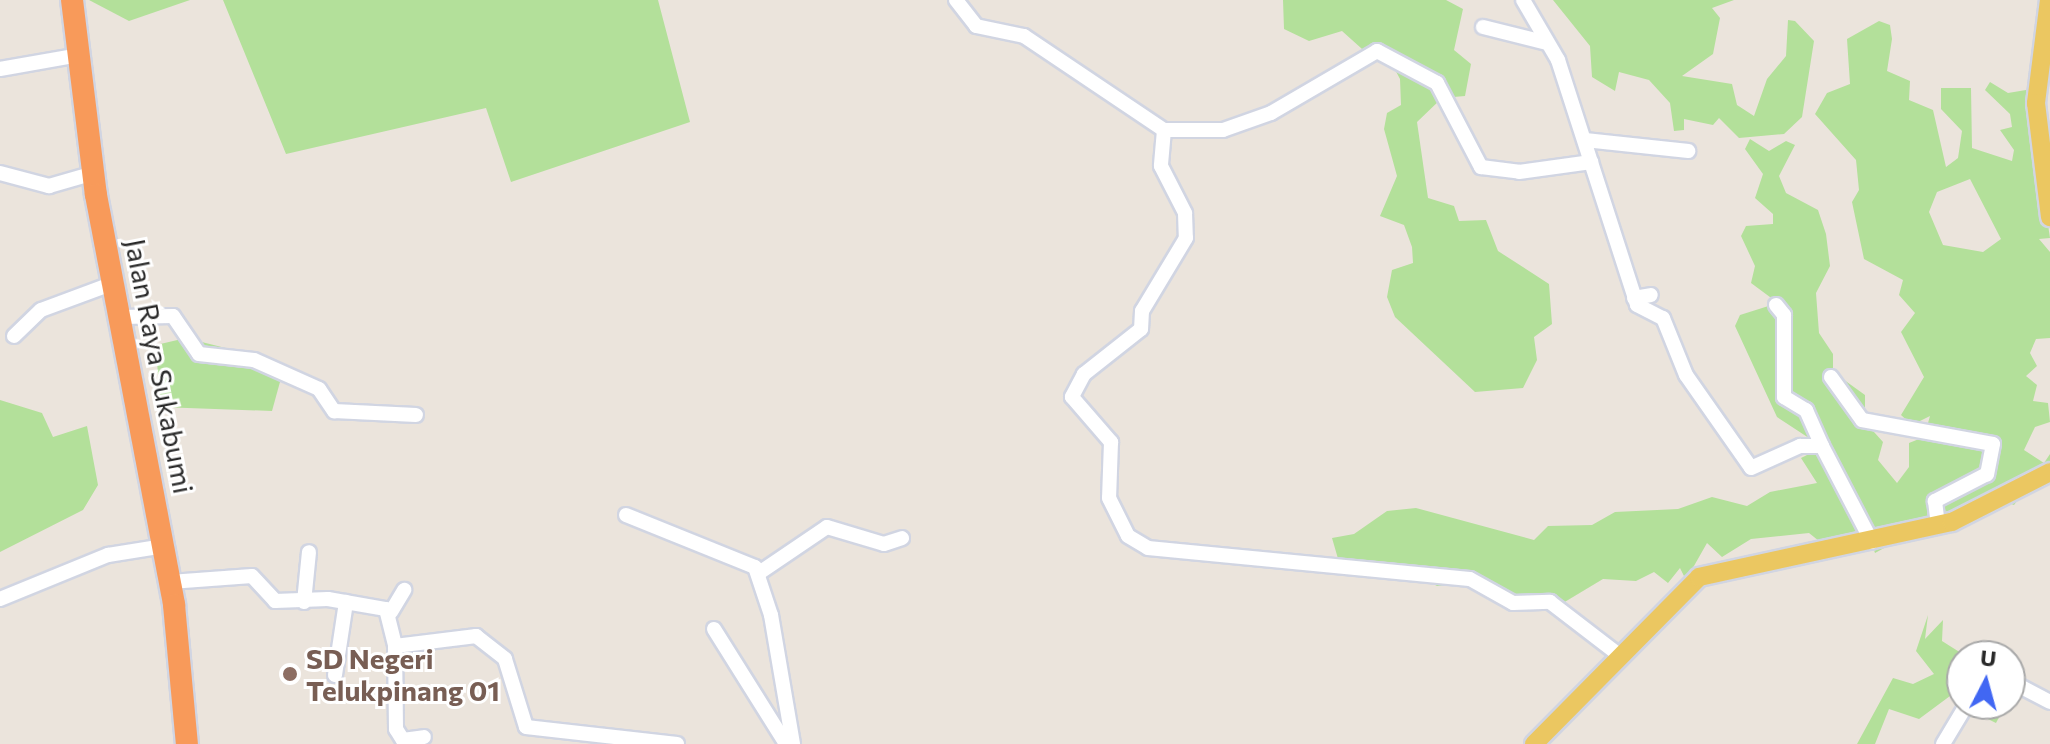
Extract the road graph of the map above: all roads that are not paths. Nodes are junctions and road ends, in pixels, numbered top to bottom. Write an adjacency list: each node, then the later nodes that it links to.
1 (72, 0): 7 (highway, Jalan Raya Sukabumi)
2 (956, 0): 9 (street)
3 (1523, 0): 6 (street)
4 (2049, 0): 15 (main road)
5 (1483, 27): 6 (street)
6 (1547, 43): 10 (street)
7 (79, 55): 8 (street); 14 (highway, Jalan Raya Sukabumi)
8 (0, 69)
9 (1164, 130): 12 (street); 41 (street)
10 (1585, 140): 11 (street); 12 (street)
11 (1688, 151)
12 (1591, 162): 18 (street)
13 (0, 173): 14 (street)
14 (94, 173): 16 (highway, Jalan Raya Sukabumi)
15 (2050, 217)
16 (114, 283): 20 (highway, Jalan Raya Sukabumi); 21 (street)
17 (1651, 295): 18 (street)
18 (1634, 298): 24 (street)
19 (1776, 305): 24 (street)
20 (121, 317): 23 (street); 30 (highway, Jalan Raya Sukabumi)
21 (14, 336)
22 (1831, 377): 27 (street)
23 (416, 415)
24 (1822, 446): 29 (street)
25 (2050, 472): 27 (main road)
26 (626, 515): 32 (street)
27 (1938, 526): 29 (main road)
28 (902, 538): 32 (street)
29 (1872, 542): 41 (main road)
30 (164, 546): 33 (highway, Jalan Raya Sukabumi); 35 (street)
31 (309, 552): 36 (street)
32 (759, 573): 50 (street)
33 (170, 582): 36 (street); 48 (highway, Jalan Raya Sukabumi)
34 (404, 590): 38 (street)
35 (0, 599)
36 (304, 602): 37 (street)
37 (346, 602): 38 (street); 42 (street)
38 (391, 612): 40 (street)
39 (714, 629): 49 (street)
40 (395, 646): 46 (street); 47 (street)
41 (1619, 655): 51 (main road)
42 (335, 675)
43 (2026, 689): 44 (street)
44 (2050, 702)
45 (1957, 720): 52 (street)
46 (424, 737)
47 (671, 743)
48 (187, 744)
49 (786, 744)
50 (793, 744)
51 (1534, 744)
52 (1943, 744)

